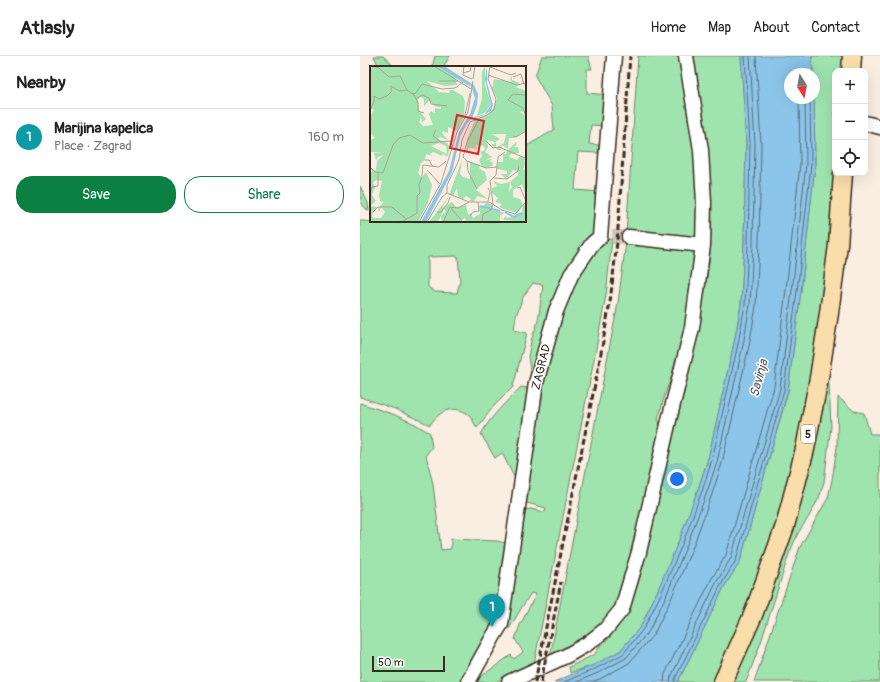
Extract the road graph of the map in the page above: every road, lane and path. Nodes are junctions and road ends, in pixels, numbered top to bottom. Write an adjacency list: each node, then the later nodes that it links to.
1 (614, 56): 10 (street, ZAGRAD)
2 (686, 56): 9 (street)
3 (852, 56): 4 (main road)
4 (851, 68)
5 (868, 124): 6 (street)
6 (880, 128)
7 (843, 176): 12 (main road, 5)
8 (629, 237): 9 (street)
9 (703, 245): 11 (street)
10 (468, 682)
11 (509, 682)
12 (723, 682)

